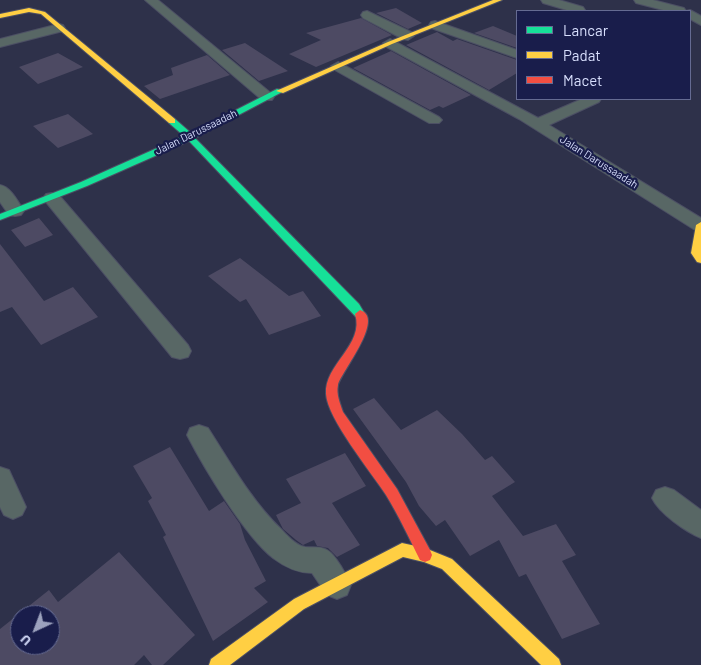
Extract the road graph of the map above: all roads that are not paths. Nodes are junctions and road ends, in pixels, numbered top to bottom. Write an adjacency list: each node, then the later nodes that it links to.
1 (170, 0): 4 (street)
2 (547, 0): 6 (street)
3 (640, 0): 7 (street)
4 (153, 1): 17 (street)
5 (491, 1): 10 (street, Jalan Darussaadah)
6 (579, 10)
7 (676, 10)
8 (368, 15): 12 (street)
9 (0, 16): 11 (street)
10 (436, 25): 12 (street, Jalan Darussaadah); 15 (street)
11 (59, 28): 13 (street); 21 (street)
12 (408, 36): 14 (street, Jalan Darussaadah)
13 (0, 43)
14 (390, 43): 16 (street, Jalan Darussaadah); 20 (street, Jalan Darussaadah)
15 (516, 54)
16 (338, 66): 17 (street, Jalan Darussaadah); 19 (street)
17 (267, 98): 21 (street, Jalan Darussaadah)
18 (592, 100): 20 (street)
19 (434, 120)
20 (538, 124): 25 (street, Jalan Darussaadah)
21 (190, 137): 23 (street, Jalan Darussaadah); 33 (street)
22 (0, 190): 24 (street)
23 (52, 198): 24 (street, Jalan Darussaadah); 27 (street)
24 (8, 214)
25 (701, 226): 26 (street)
26 (701, 260)
27 (180, 350)
28 (199, 435): 34 (street)
29 (0, 478): 31 (street)
30 (665, 498): 32 (street)
31 (13, 507)
32 (701, 526)
33 (425, 555): 34 (street); 36 (street)
34 (337, 585): 35 (street)
35 (217, 665)
36 (553, 665)

